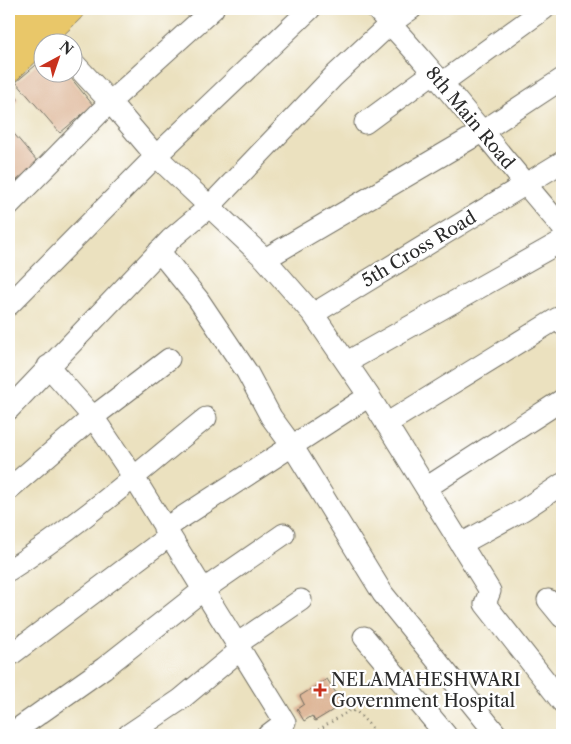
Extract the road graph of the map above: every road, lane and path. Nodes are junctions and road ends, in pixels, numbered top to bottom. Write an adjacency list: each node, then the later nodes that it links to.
1 (70, 9): 7 (main road)
2 (213, 9): 13 (street)
3 (310, 9): 16 (street)
4 (411, 9): 6 (street)
5 (544, 9): 11 (street)
6 (383, 16): 11 (street, 8th Main Road); 20 (street)
7 (42, 24): 8 (main road); 9 (main road)
8 (9, 33)
9 (9, 68)
10 (82, 71): 13 (street)
11 (437, 78): 14 (street); 15 (street, 8th Main Road)
12 (562, 79): 15 (street)
13 (110, 102): 16 (street); 19 (street)
14 (365, 123)
15 (483, 131): 18 (street, 8th Main Road); 24 (street)
16 (156, 156): 20 (street); 25 (street)
17 (562, 162): 18 (street, 5th Cross Road)
18 (525, 184): 21 (street, 8th Main Road); 26 (street, 5th Cross Road)
19 (9, 204)
20 (210, 206): 23 (street); 24 (street)
21 (562, 227)
22 (562, 241): 29 (street)
23 (159, 252): 30 (street); 37 (street)
24 (265, 259): 26 (street)
25 (9, 305)
26 (313, 314): 29 (street)
27 (562, 324): 36 (street)
28 (169, 359): 34 (street)
29 (347, 362): 31 (street)
30 (48, 366): 33 (street); 34 (street)
31 (369, 396): 36 (street); 37 (street)
32 (562, 400): 40 (street)
33 (9, 408)
34 (93, 417): 38 (street); 41 (street)
35 (206, 418): 38 (street)
36 (386, 424): 40 (street)
37 (293, 447): 42 (street); 60 (street)
38 (133, 476): 42 (street); 45 (street)
39 (562, 484): 44 (street)
40 (426, 488): 44 (street)
41 (9, 489)
42 (166, 533): 46 (street); 52 (street)
43 (284, 534): 46 (street)
44 (461, 544): 53 (street)
45 (9, 570)
46 (203, 590): 51 (street); 54 (street)
47 (302, 600): 51 (street)
48 (548, 600): 49 (street)
49 (562, 617)
50 (364, 636): 59 (street)
51 (238, 647): 55 (street); 56 (street)
52 (9, 656)
53 (562, 702)
54 (9, 735)
55 (128, 735)
56 (268, 735)
57 (310, 735): 58 (path)
58 (379, 735)
59 (446, 735)
60 (498, 735)

